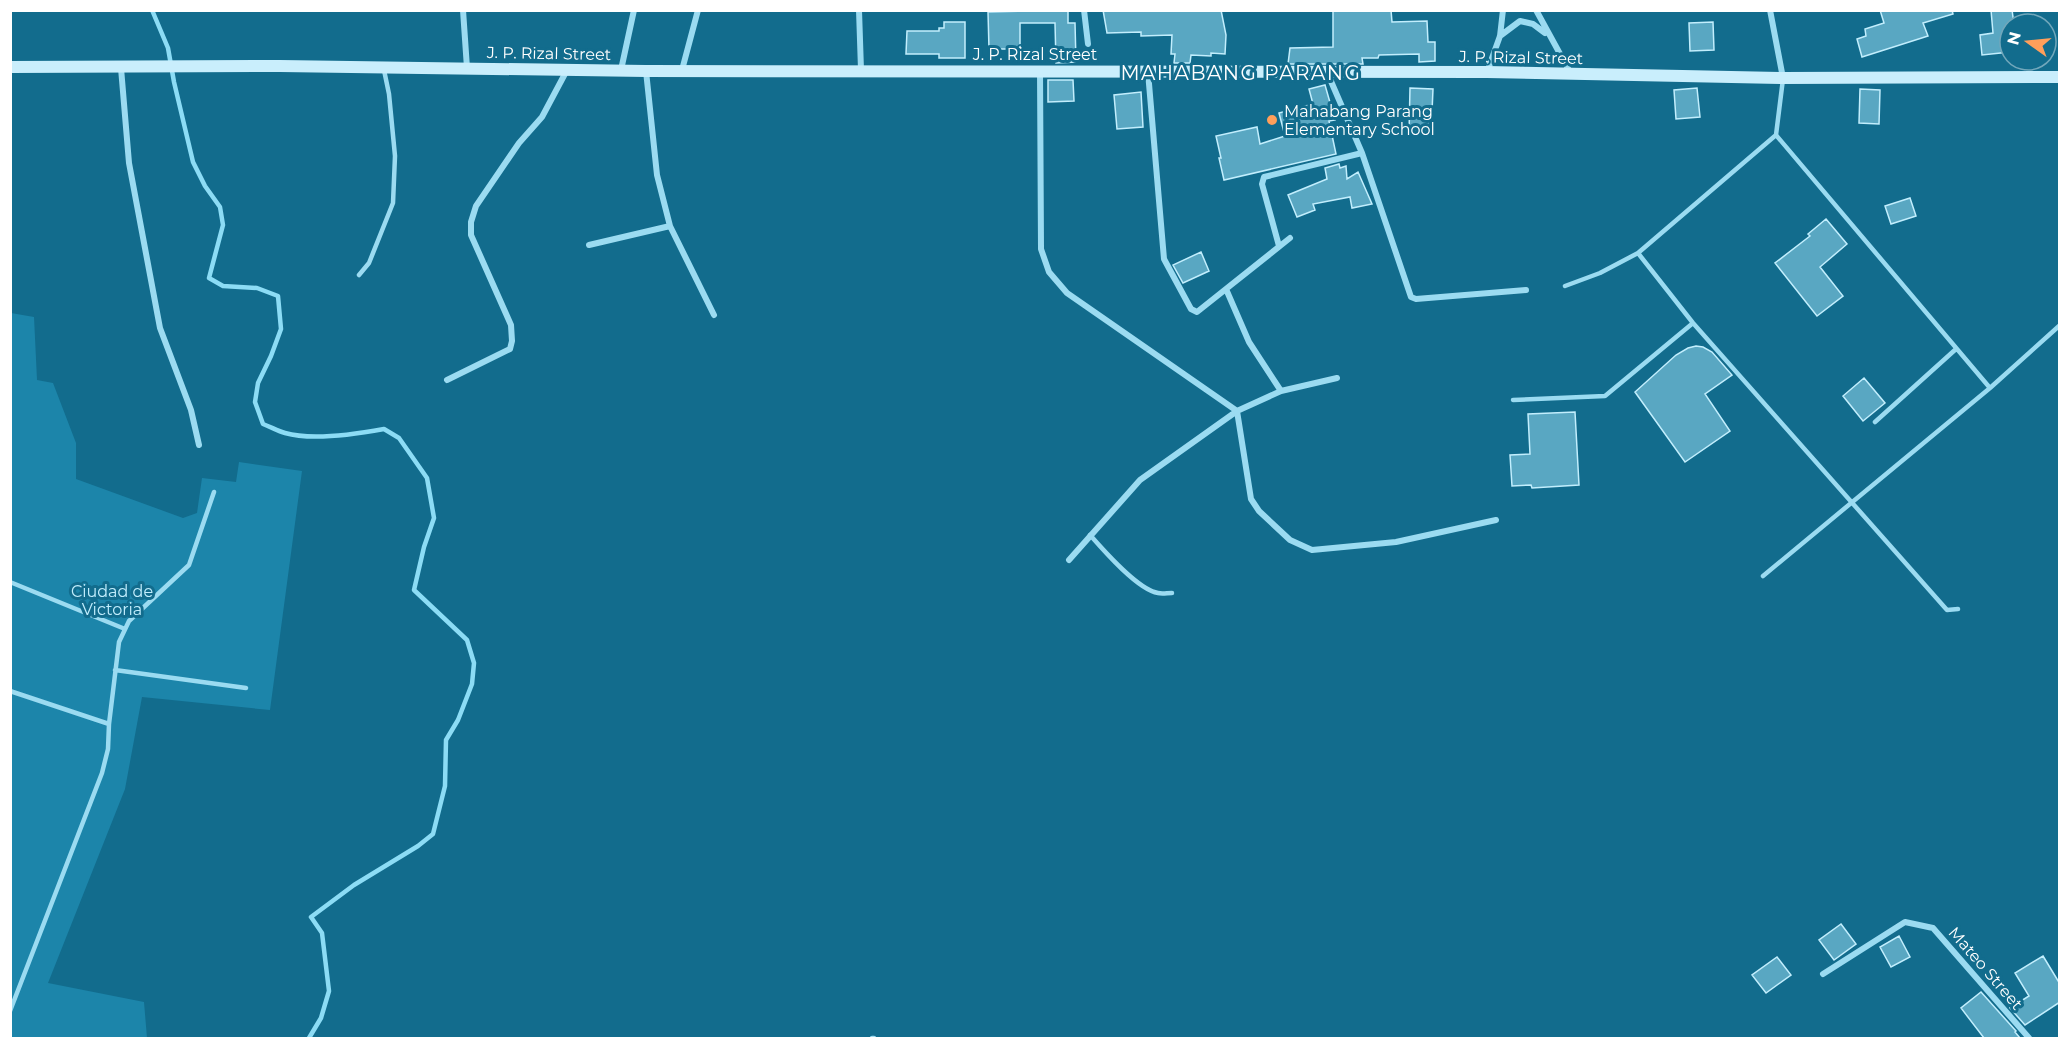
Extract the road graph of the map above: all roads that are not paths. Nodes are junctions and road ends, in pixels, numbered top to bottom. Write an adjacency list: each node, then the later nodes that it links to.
1 (463, 10): 15 (street)
2 (634, 10): 17 (street)
3 (698, 10): 18 (street)
4 (859, 10): 19 (street)
5 (1084, 10): 11 (street)
6 (1503, 10): 10 (street)
7 (1536, 10): 9 (street)
8 (1770, 10): 27 (street)
9 (1548, 35): 10 (street); 25 (street)
10 (1500, 36): 24 (street)
11 (1088, 44)
12 (10, 67): 13 (main road, J. P. Rizal Street)
13 (121, 68): 14 (main road, J. P. Rizal Street); 50 (street)
14 (383, 68): 15 (main road, J. P. Rizal Street); 35 (lane)
15 (466, 68): 16 (main road, J. P. Rizal Street)
16 (567, 69): 17 (main road, J. P. Rizal Street); 44 (street)
17 (621, 70): 21 (main road, J. P. Rizal Street)
18 (682, 70): 19 (main road, J. P. Rizal Street); 21 (main road, J. P. Rizal Street)
19 (861, 70): 20 (main road, J. P. Rizal Street)
20 (1040, 70): 22 (main road, J. P. Rizal Street); 48 (street)
21 (646, 71): 30 (street)
22 (1148, 71): 23 (main road, J. P. Rizal Street); 37 (street)
23 (1326, 72): 24 (main road, J. P. Rizal Street); 29 (street)
24 (1487, 72): 25 (main road, J. P. Rizal Street)
25 (1572, 74): 27 (main road, J. P. Rizal Street)
26 (2060, 77): 27 (main road, J. P. Rizal Street)
27 (1783, 78): 28 (lane)
28 (1776, 135): 34 (lane); 42 (lane)
29 (1362, 153): 33 (street); 38 (street)
30 (670, 226): 32 (street); 39 (street)
31 (1290, 238): 33 (street)
32 (589, 245)
33 (1279, 246): 37 (street)
34 (1638, 253): 36 (lane); 40 (lane)
35 (359, 275)
36 (1565, 286)
37 (1226, 289): 46 (street)
38 (1526, 290)
39 (714, 315)
40 (1693, 323): 47 (lane); 52 (lane)
41 (2059, 326): 45 (lane)
42 (1956, 349): 45 (lane); 49 (lane)
43 (1337, 378): 46 (street)
44 (447, 380)
45 (1990, 388): 52 (lane)
46 (1281, 392): 48 (street)
47 (1513, 400)
48 (1237, 411): 53 (street); 54 (street)
49 (1875, 422)
50 (199, 445)
51 (214, 492): 60 (lane)
52 (1850, 502): 56 (lane); 59 (lane)
53 (1496, 520)
54 (1090, 536): 55 (street); 58 (lane)
55 (1069, 560)
56 (1763, 576)
57 (10, 582): 60 (lane)
58 (1172, 593)
59 (1958, 609)
60 (125, 629): 61 (lane)
61 (115, 670): 62 (lane); 64 (lane)
62 (246, 688)
63 (10, 691): 64 (lane)
64 (109, 724): 66 (lane)
65 (1823, 974): 67 (street, Mateo Street)
66 (10, 1011)
67 (2029, 1038)

